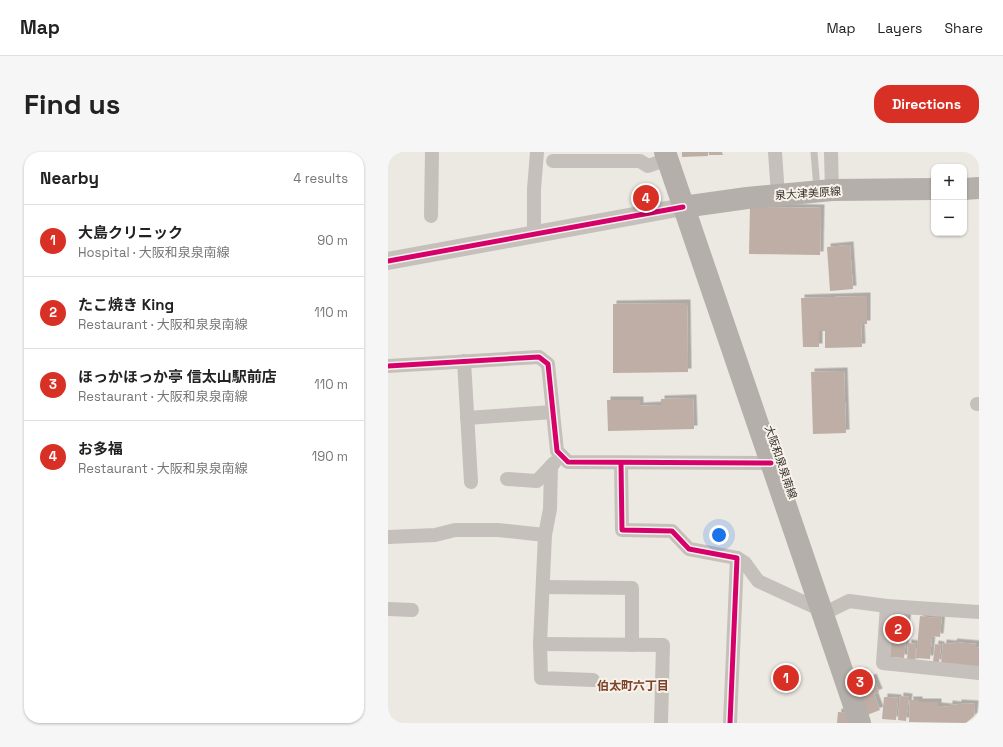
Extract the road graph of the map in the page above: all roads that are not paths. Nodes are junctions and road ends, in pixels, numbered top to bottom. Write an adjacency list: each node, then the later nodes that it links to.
1 (432, 152): 14 (street)
2 (537, 152): 15 (street)
3 (775, 152): 12 (street)
4 (814, 152): 11 (lane)
5 (831, 152): 11 (street)
6 (666, 156): 7 (street); 13 (main road, 大阪和泉泉南線)
7 (560, 158)
8 (967, 188): 9 (main road)
9 (979, 188)
10 (931, 189): 11 (main road, 泉大津美原線)
11 (824, 191): 12 (main road, 泉大津美原線)
12 (778, 195): 13 (main road, 泉大津美原線)
13 (683, 207): 15 (street); 23 (main road, 大阪和泉泉南線)
14 (431, 216)
15 (534, 235): 16 (street)
16 (388, 261)
17 (464, 361): 18 (street); 19 (street); 20 (street)
18 (388, 366)
19 (553, 412): 20 (street); 21 (street)
20 (467, 418): 26 (street)
21 (562, 455): 22 (street); 24 (street)
22 (621, 463): 23 (street); 29 (street)
23 (771, 463): 34 (main road, 大阪和泉泉南線)
24 (551, 466): 25 (street); 27 (street)
25 (507, 479)
26 (471, 482)
27 (545, 535): 28 (street); 30 (street)
28 (388, 537)
29 (737, 558): 34 (street); 41 (street)
30 (543, 587): 36 (street); 37 (street)
31 (887, 606): 34 (street); 35 (street); 38 (street)
32 (388, 609): 33 (street)
33 (412, 610)
34 (822, 612): 42 (main road, 大阪和泉泉南線)
35 (979, 612)
36 (540, 644): 37 (street); 39 (street)
37 (632, 645): 40 (street)
38 (979, 673)
39 (593, 680)
40 (661, 723)
41 (730, 723)
42 (860, 723)

